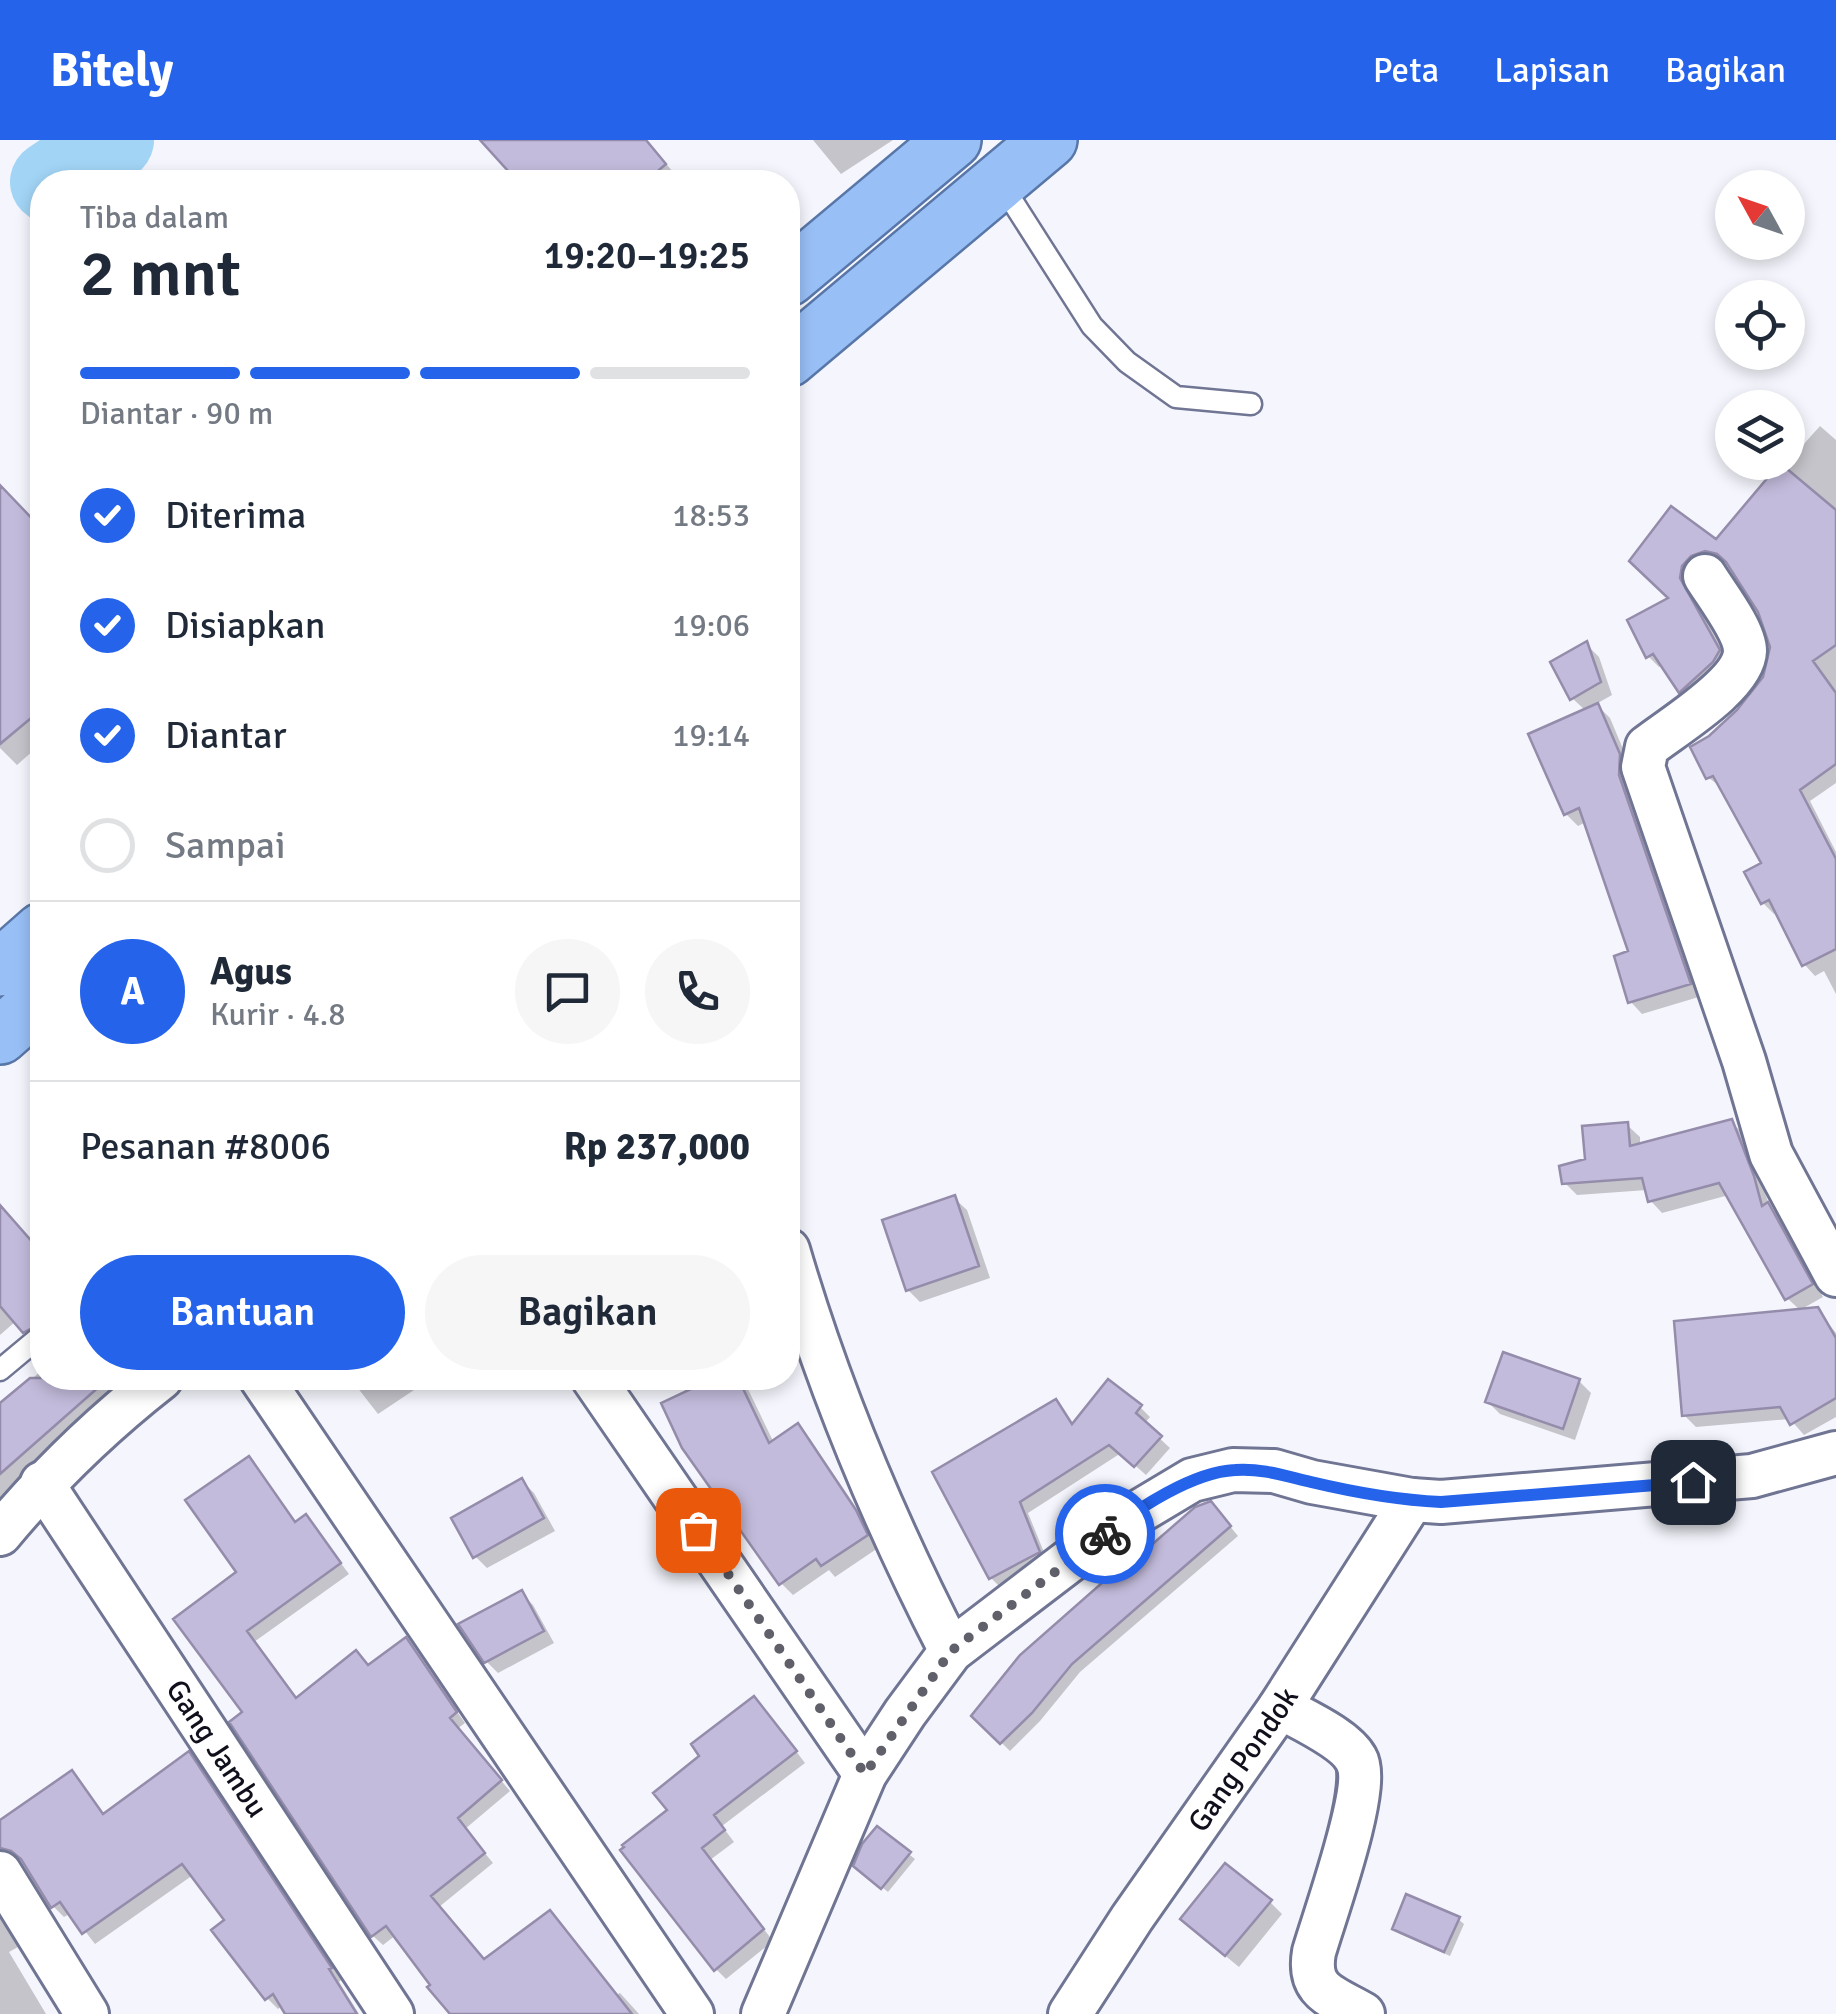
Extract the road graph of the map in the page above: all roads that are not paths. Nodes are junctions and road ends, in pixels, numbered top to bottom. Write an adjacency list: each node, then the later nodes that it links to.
1 (954, 140): 4 (highway)
2 (1050, 140): 3 (highway)
3 (1001, 183): 5 (highway); 7 (lane)
4 (801, 267): 5 (highway)
5 (856, 304): 6 (highway)
6 (800, 349)
7 (1251, 404)
8 (1705, 576): 13 (street)
9 (30, 942): 10 (highway)
10 (0, 968)
11 (30, 1010): 12 (highway)
12 (0, 1036)
13 (1836, 1275)
14 (800, 1289): 24 (street)
15 (30, 1346): 16 (lane)
16 (0, 1370)
17 (145, 1390): 21 (street)
18 (269, 1390): 30 (street)
19 (601, 1390): 26 (street)
20 (1836, 1453): 22 (street)
21 (42, 1483): 23 (street); 29 (street, Gang Jambu)
22 (1412, 1500): 24 (street); 25 (street, Gang Pondok)
23 (0, 1534)
24 (951, 1651): 26 (street)
25 (1280, 1707): 32 (street, Gang Pondok); 33 (street)
26 (865, 1774): 31 (street)
27 (0, 1874): 28 (street)
28 (86, 2014)
29 (392, 2014)
30 (692, 2014)
31 (763, 2014)
32 (1070, 2014)
33 (1364, 2014)

